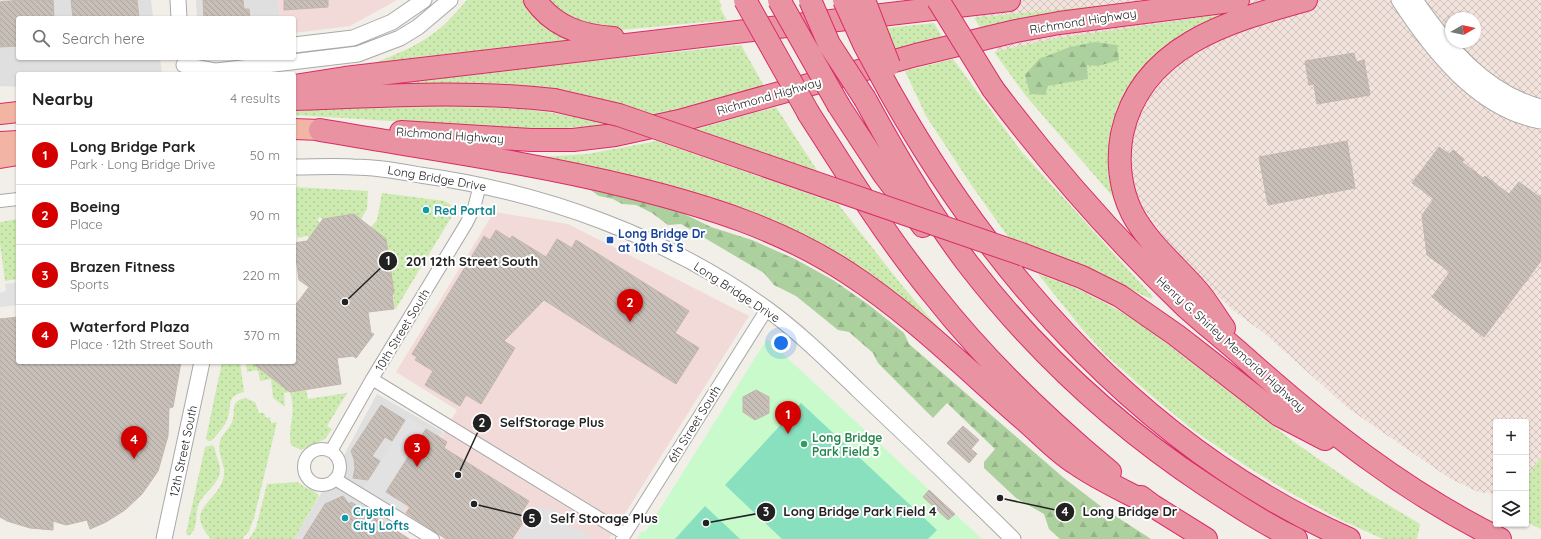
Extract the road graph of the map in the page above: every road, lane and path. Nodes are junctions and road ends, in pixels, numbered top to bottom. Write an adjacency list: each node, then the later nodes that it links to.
1 (178, 0): 16 (street)
2 (424, 0): 17 (street)
3 (450, 0): 20 (street)
4 (535, 0): 18 (highway)
5 (744, 0): 54 (highway, bridge)
6 (779, 0): 53 (highway, bridge)
7 (810, 0): 29 (highway, bridge)
8 (820, 0): 29 (highway, bridge)
9 (844, 0): 27 (highway, bridge)
10 (864, 0): 27 (highway, bridge)
11 (938, 0): 47 (highway, Henry G. Shirley Memorial Highway, bridge)
12 (1009, 0): 18 (highway)
13 (1238, 0): 37 (highway, Richmond Highway)
14 (1306, 0): 47 (highway)
15 (1408, 2): 32 (street); 35 (street)
16 (179, 16)
17 (353, 38): 19 (street); 20 (street)
18 (658, 41): 26 (highway)
19 (296, 45)
20 (358, 54): 21 (street)
21 (296, 59)
22 (197, 60): 25 (street)
23 (285, 60): 24 (street)
24 (261, 62): 25 (street)
25 (184, 66)
26 (296, 86)
27 (895, 90): 61 (highway)
28 (296, 99): 51 (highway, bridge)
29 (865, 99): 53 (highway)
30 (0, 100): 31 (highway)
31 (16, 100)
32 (1541, 107)
33 (16, 112): 34 (highway)
34 (0, 114)
35 (1541, 121)
36 (296, 129): 37 (highway, Richmond Highway)
37 (320, 130): 54 (highway)
38 (16, 141): 39 (highway)
39 (0, 142)
40 (16, 155): 41 (highway)
41 (0, 158)
42 (296, 167): 43 (street, Long Bridge Drive)
43 (480, 185): 46 (street, Long Bridge Drive); 49 (street, 10th Street South)
44 (16, 199): 45 (street)
45 (0, 201)
46 (767, 309): 55 (street, 6th Street South); 58 (street, Long Bridge Drive)
47 (1243, 356): 51 (highway, Henry G. Shirley Memorial Highway)
48 (202, 364): 56 (street, 12th Street South)
49 (372, 379): 50 (street, 10th Street South); 55 (street)
50 (331, 451): 52 (street); 52 (street)
51 (1379, 468): 62 (highway, Henry G. Shirley Memorial Highway)
52 (335, 479): 57 (street)
53 (1231, 502): 60 (highway)
54 (1153, 506): 59 (highway)
55 (623, 536)
56 (164, 539)
57 (433, 539)
58 (1013, 539)
59 (1206, 539)
60 (1296, 539)
61 (1348, 539)
62 (1500, 539)

